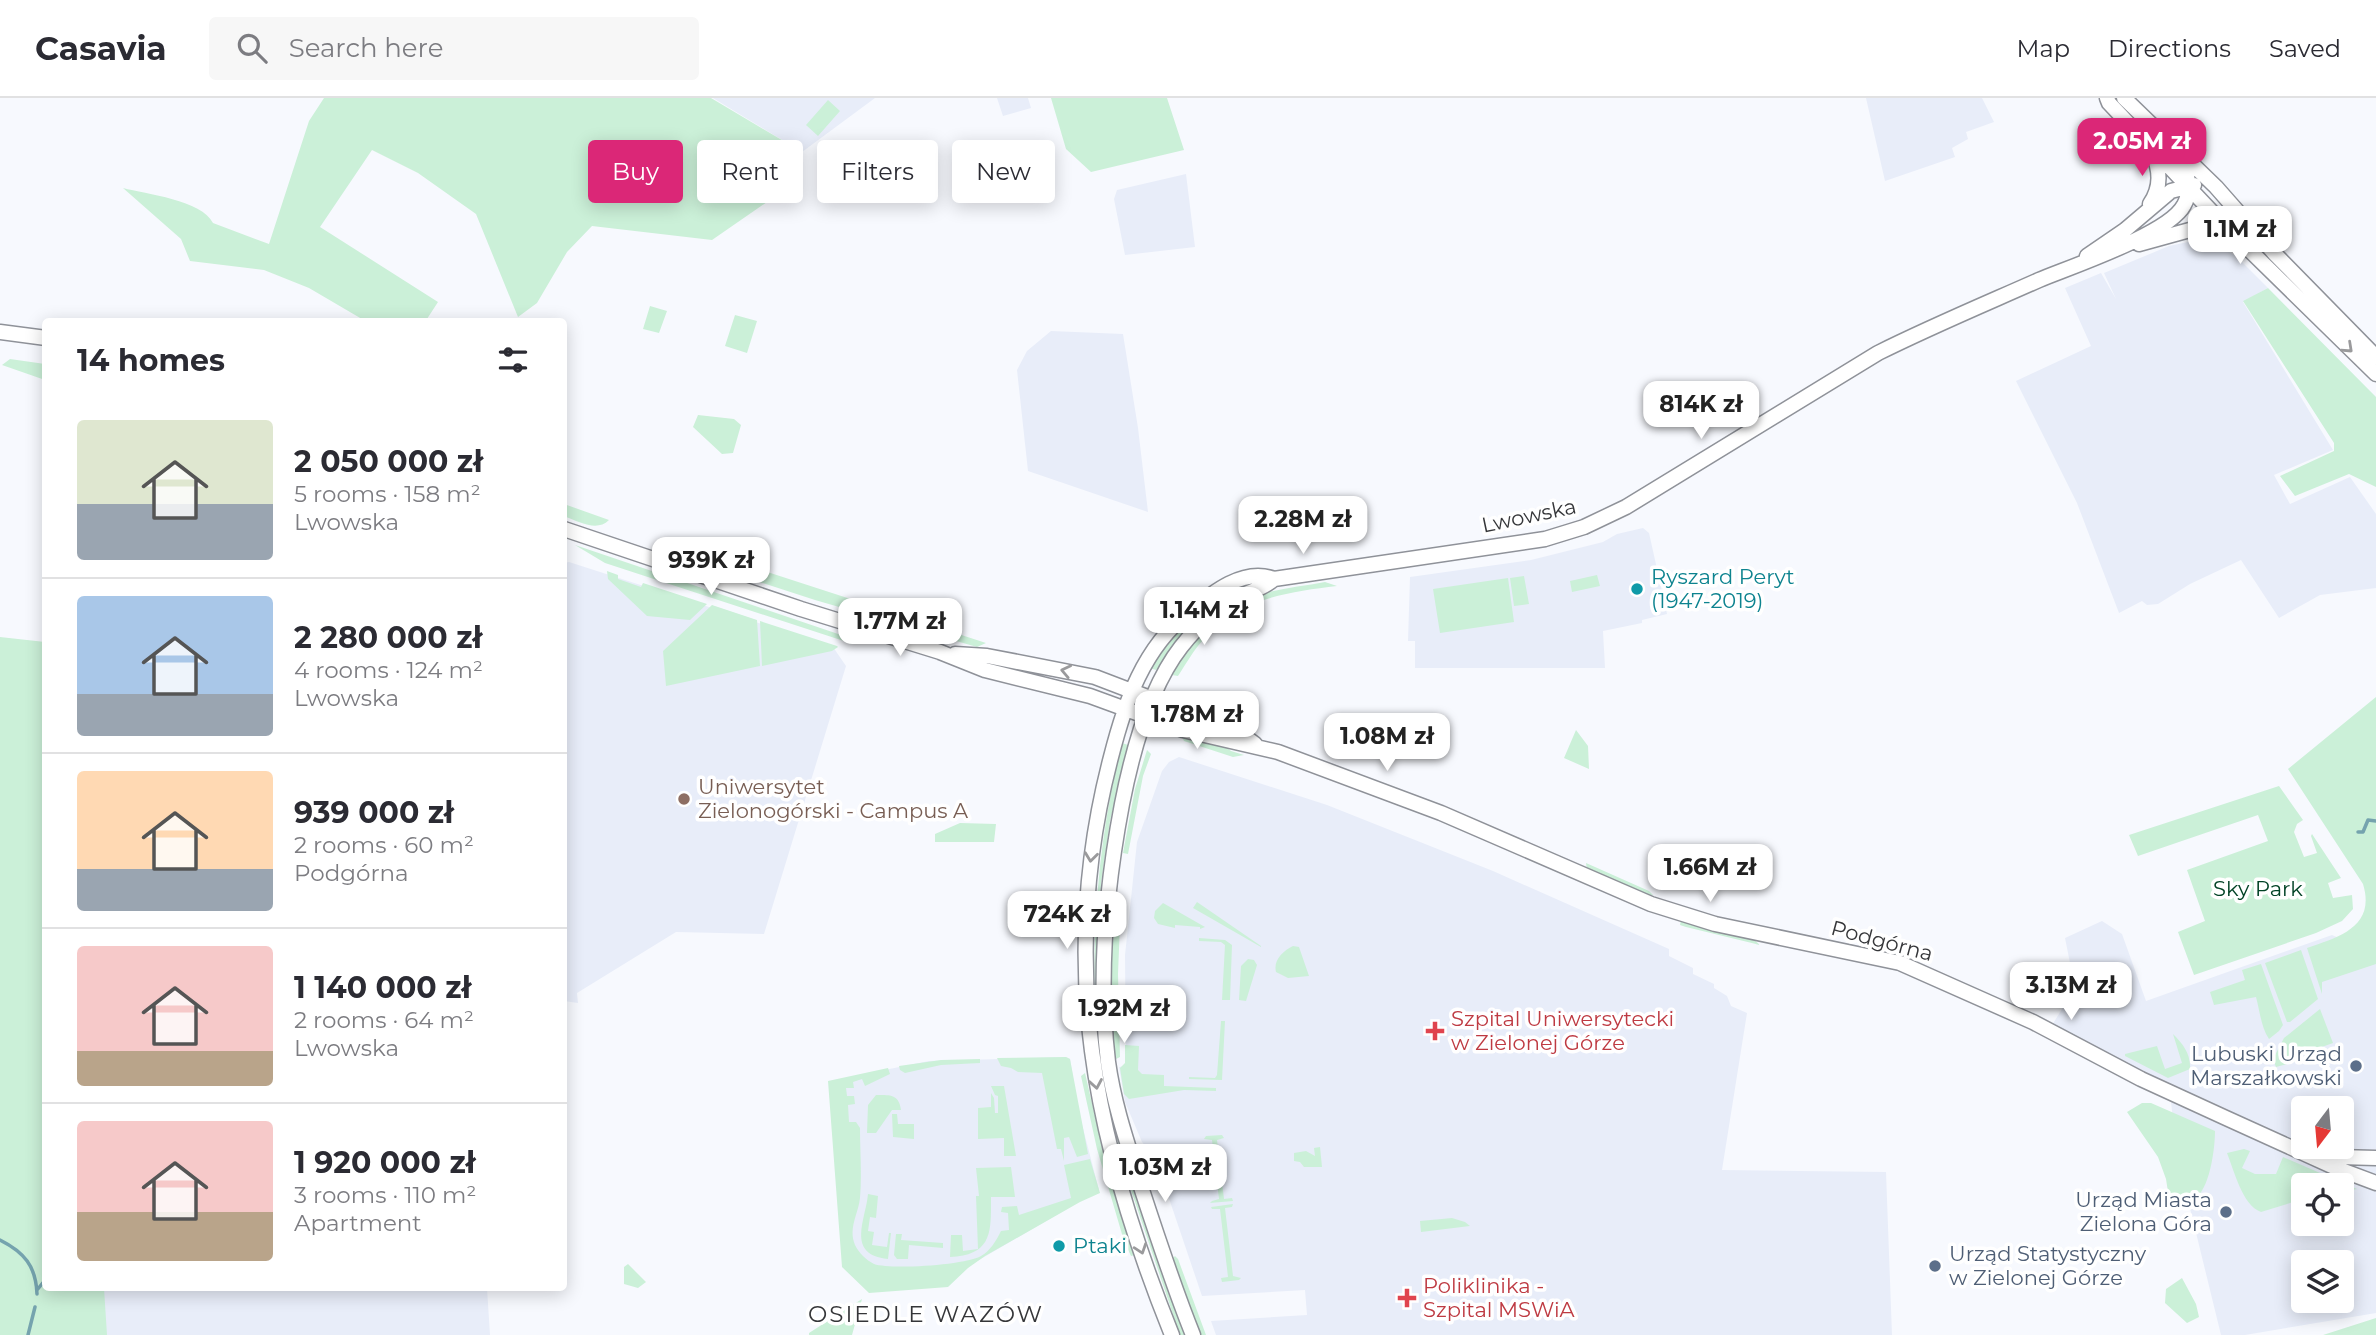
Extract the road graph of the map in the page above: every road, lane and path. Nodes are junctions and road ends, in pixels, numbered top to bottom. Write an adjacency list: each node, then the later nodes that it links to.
1 (2107, 98): 4 (street)
2 (2124, 98): 3 (street)
3 (2174, 144): 5 (street); 6 (street)
4 (2151, 146): 5 (street); 7 (street)
5 (2188, 185): 6 (street); 7 (street, Lwowska); 8 (street); 9 (street, Lwowska)
6 (2216, 187): 13 (street)
7 (2146, 212): 10 (street, Lwowska)
8 (2230, 231): 9 (street); 14 (street, one-way to 14)
9 (2108, 254): 10 (street, Lwowska)
10 (2066, 268): 16 (street, Lwowska)
11 (0, 332): 12 (street)
12 (42, 337)
13 (2371, 352)
14 (2376, 374)
15 (567, 530): 17 (street, Podgórna)
16 (1274, 579): 18 (street, Lwowska); 19 (street, Lwowska)
17 (940, 652): 18 (street, Podgórna, one-way to 17); 20 (street, Podgórna)
18 (1131, 690): 19 (street, Podgórna); 20 (street, Lwowska)
19 (1152, 699): 21 (street, Lwowska); 22 (street, Podgórna)
20 (1125, 708): 21 (street, Podgórna); 23 (street, Lwowska)
21 (1146, 718): 22 (street, Podgórna); 24 (street, Lwowska)
22 (1257, 746): 27 (street, Podgórna)
23 (1103, 790): 24 (street); 25 (street, Lwowska, one-way to 25)
24 (1120, 816): 26 (street, Lwowska)
25 (1090, 1046): 26 (street); 30 (street, Lwowska, one-way to 30)
26 (1108, 1060): 31 (street, Lwowska)
27 (2285, 1143): 28 (street, Podgórna); 29 (street, Podgórna)
28 (2376, 1158)
29 (2376, 1182)
30 (1172, 1335)
31 (1193, 1335)

